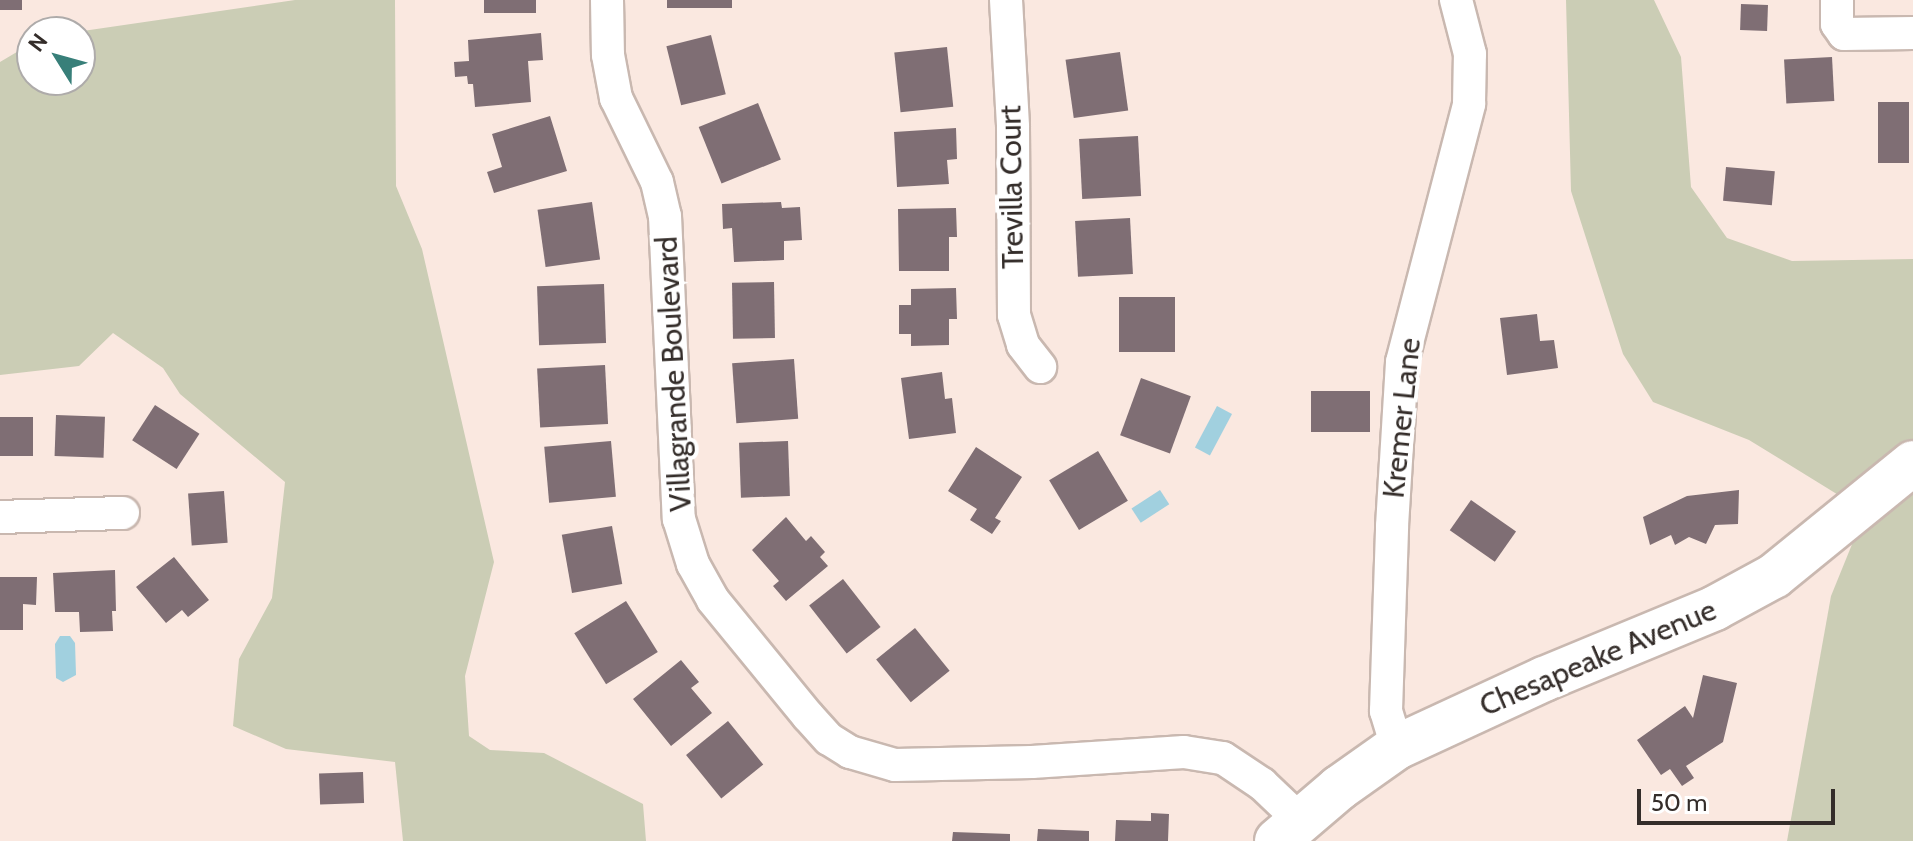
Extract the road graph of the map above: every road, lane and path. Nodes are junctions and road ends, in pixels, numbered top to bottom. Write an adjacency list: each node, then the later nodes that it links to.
1 (607, 0): 11 (street, Villagrande Boulevard)
2 (1006, 0): 6 (street, Trevilla Court)
3 (1456, 0): 10 (street, Kremer Lane)
4 (1837, 0): 5 (street)
5 (1913, 33)
6 (1040, 367)
7 (1913, 463): 10 (street, Chesapeake Avenue)
8 (123, 513): 9 (street)
9 (0, 517)
10 (1397, 747): 11 (street, Chesapeake Avenue)
11 (1288, 831)

